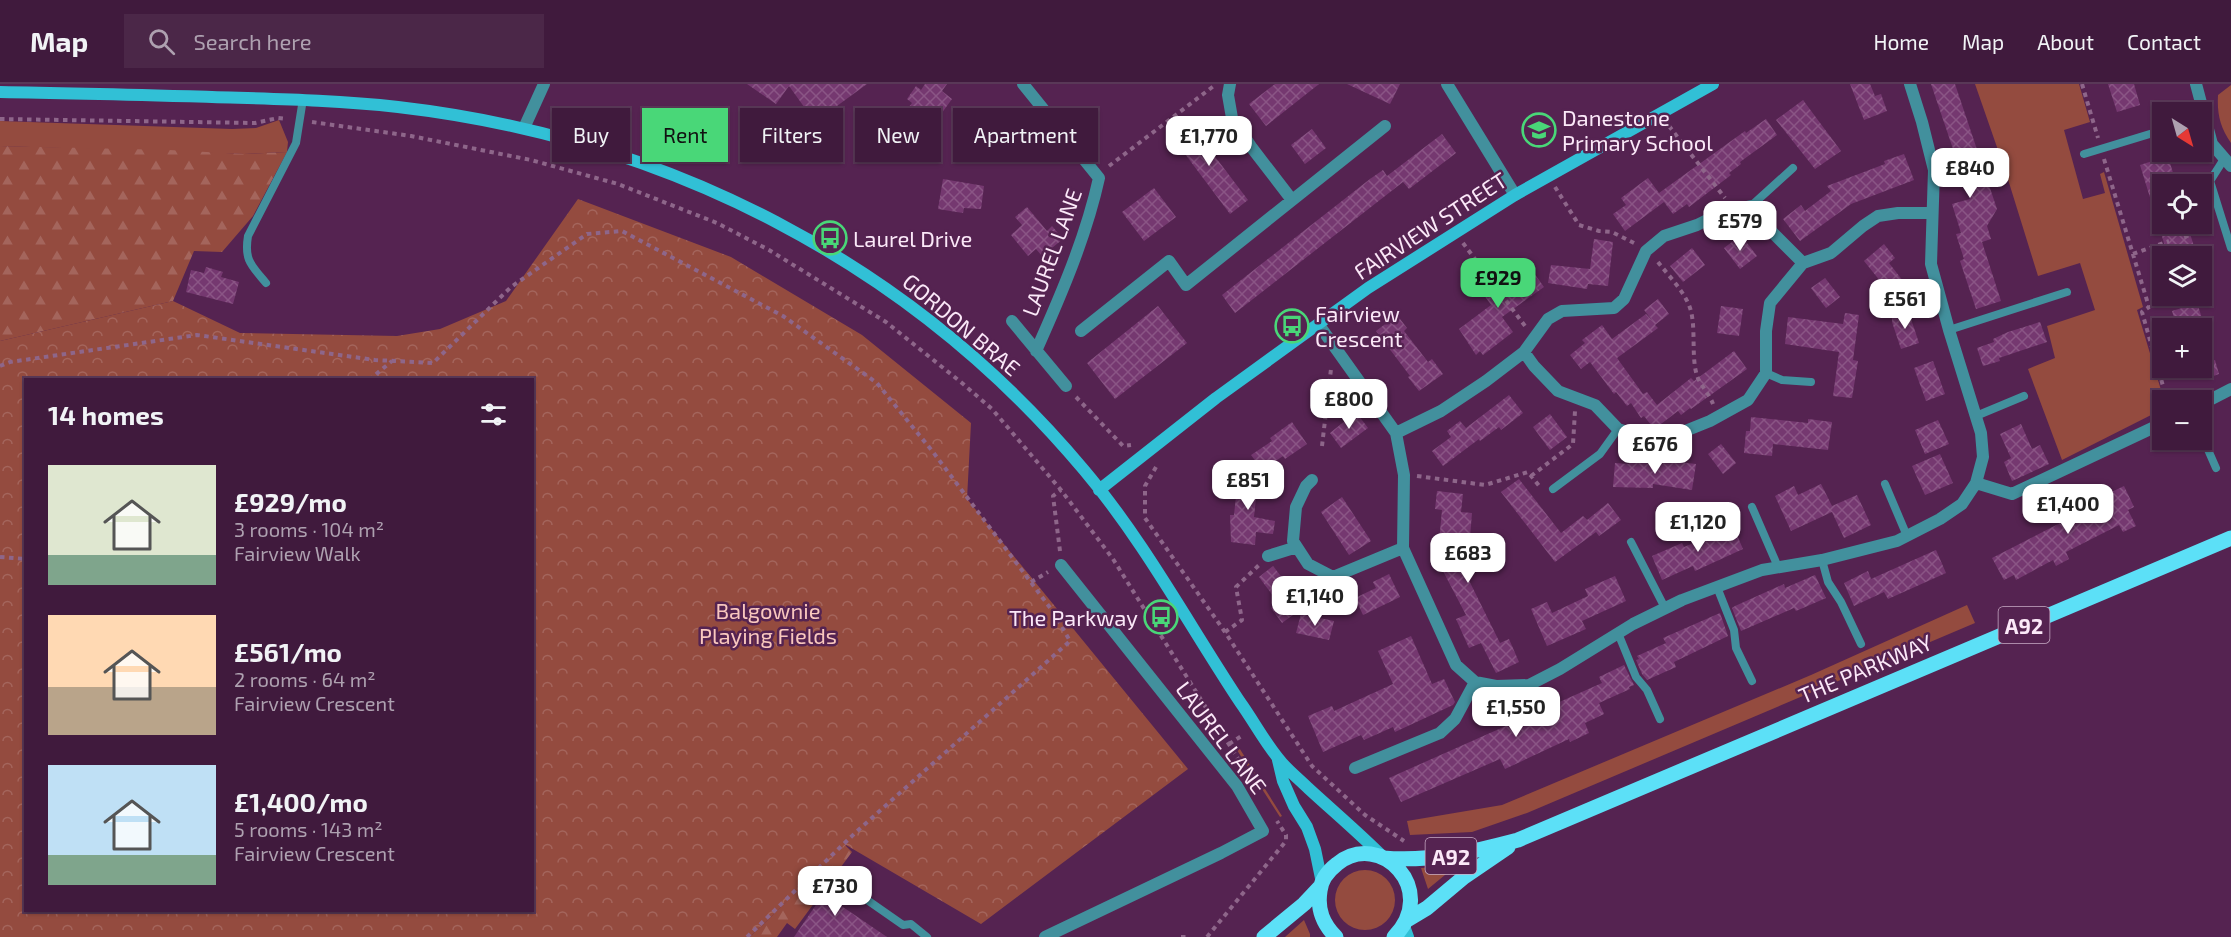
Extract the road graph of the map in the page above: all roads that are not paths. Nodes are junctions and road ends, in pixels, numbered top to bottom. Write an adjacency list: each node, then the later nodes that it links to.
1 (544, 84): 12 (street)
2 (1023, 84): 30 (street, LAUREL LANE)
3 (1230, 84): 19 (street)
4 (1447, 84): 18 (street)
5 (1713, 84): 18 (main road, FAIRVIEW STREET)
6 (1910, 84): 21 (street)
7 (2196, 84): 10 (street)
8 (0, 92): 9 (main road, GORDON BRAE)
9 (303, 99): 12 (main road, GORDON BRAE); 24 (lane)
10 (2200, 102)
11 (1385, 126): 19 (street)
12 (524, 128): 48 (main road, GORDON BRAE)
13 (2152, 133): 15 (lane)
14 (2212, 144): 16 (street)
15 (2084, 154)
16 (2228, 162): 22 (lane)
17 (1793, 168): 20 (lane)
18 (1515, 195): 27 (main road, FAIRVIEW STREET)
19 (1292, 200): 29 (street)
20 (1751, 206): 23 (street); 31 (street)
21 (1932, 213): 23 (street); 28 (street)
22 (2231, 248)
23 (1803, 263): 32 (street)
24 (266, 283)
25 (2067, 292): 28 (lane)
26 (1012, 321): 30 (street, LAUREL LANE)
27 (1319, 325): 41 (street); 48 (main road, FAIRVIEW STREET)
28 (1949, 330): 38 (street)
29 (1081, 331)
30 (1036, 351): 34 (street, LAUREL LANE)
31 (1524, 352): 39 (street); 41 (street)
32 (1766, 373): 33 (lane); 39 (street)
33 (1811, 382)
34 (1066, 386)
35 (2231, 389): 37 (street)
36 (2024, 396): 38 (lane)
37 (2212, 399)
38 (1976, 416): 45 (street)
39 (1618, 429): 47 (lane)
40 (2152, 429): 45 (street)
41 (1395, 433): 54 (street)
42 (2208, 450): 43 (lane)
43 (2216, 468)
44 (1312, 480): 53 (street)
45 (1976, 483): 50 (street)
46 (1885, 484): 50 (lane)
47 (1553, 489)
48 (1099, 490): 66 (main road, GORDON BRAE)
49 (1752, 507): 58 (lane)
50 (1907, 536): 56 (street)
51 (2231, 538): 68 (main road, THE PARKWAY / A92)
52 (1631, 542): 60 (lane)
53 (1297, 547): 54 (street); 55 (street)
54 (1403, 548): 64 (street)
55 (1268, 556)
56 (1822, 560): 58 (street); 62 (lane)
57 (1061, 565): 74 (street, LAUREL LANE)
58 (1778, 567): 59 (street)
59 (1717, 587): 60 (street); 63 (lane)
60 (1665, 608): 61 (street)
61 (1618, 633): 64 (street); 65 (lane)
62 (1861, 644)
63 (1752, 681)
64 (1475, 682): 67 (street)
65 (1660, 719)
66 (1278, 759): 69 (main road, GORDON BRAE); 70 (main road, GORDON BRAE)
67 (1355, 768)
68 (1518, 840): 69 (main road, THE PARKWAY / A92); 72 (main road, THE PARKWAY / A92)
69 (1383, 858): 70 (main road, A92); 72 (main road, A92)
70 (1321, 885): 75 (main road, A92); 76 (main road)
71 (860, 895): 73 (lane)
72 (1403, 930)
73 (927, 937)
74 (1045, 937)
75 (1264, 937)
76 (1336, 937)

